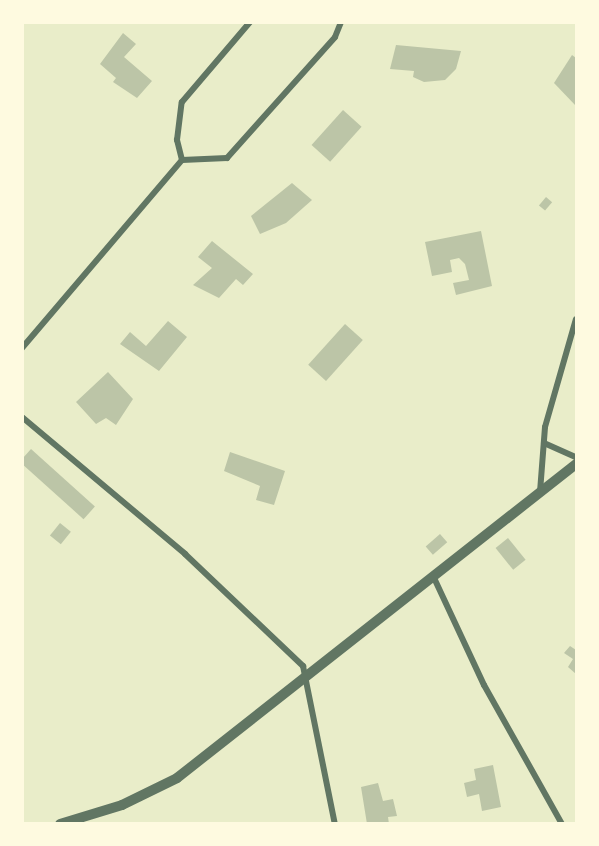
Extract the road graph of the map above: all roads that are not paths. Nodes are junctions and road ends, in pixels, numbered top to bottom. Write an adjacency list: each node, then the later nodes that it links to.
1 (250, 22): 3 (street)
2 (341, 22): 3 (street)
3 (182, 160): 5 (street)
4 (576, 319): 7 (street)
5 (22, 348)
6 (22, 417): 12 (street)
7 (544, 443): 8 (street); 10 (street)
8 (576, 457)
9 (576, 464): 10 (street)
10 (540, 492): 11 (street)
11 (435, 580): 12 (street); 15 (street)
12 (307, 678): 13 (street); 14 (street)
13 (60, 824)
14 (335, 824)
15 (562, 824)

